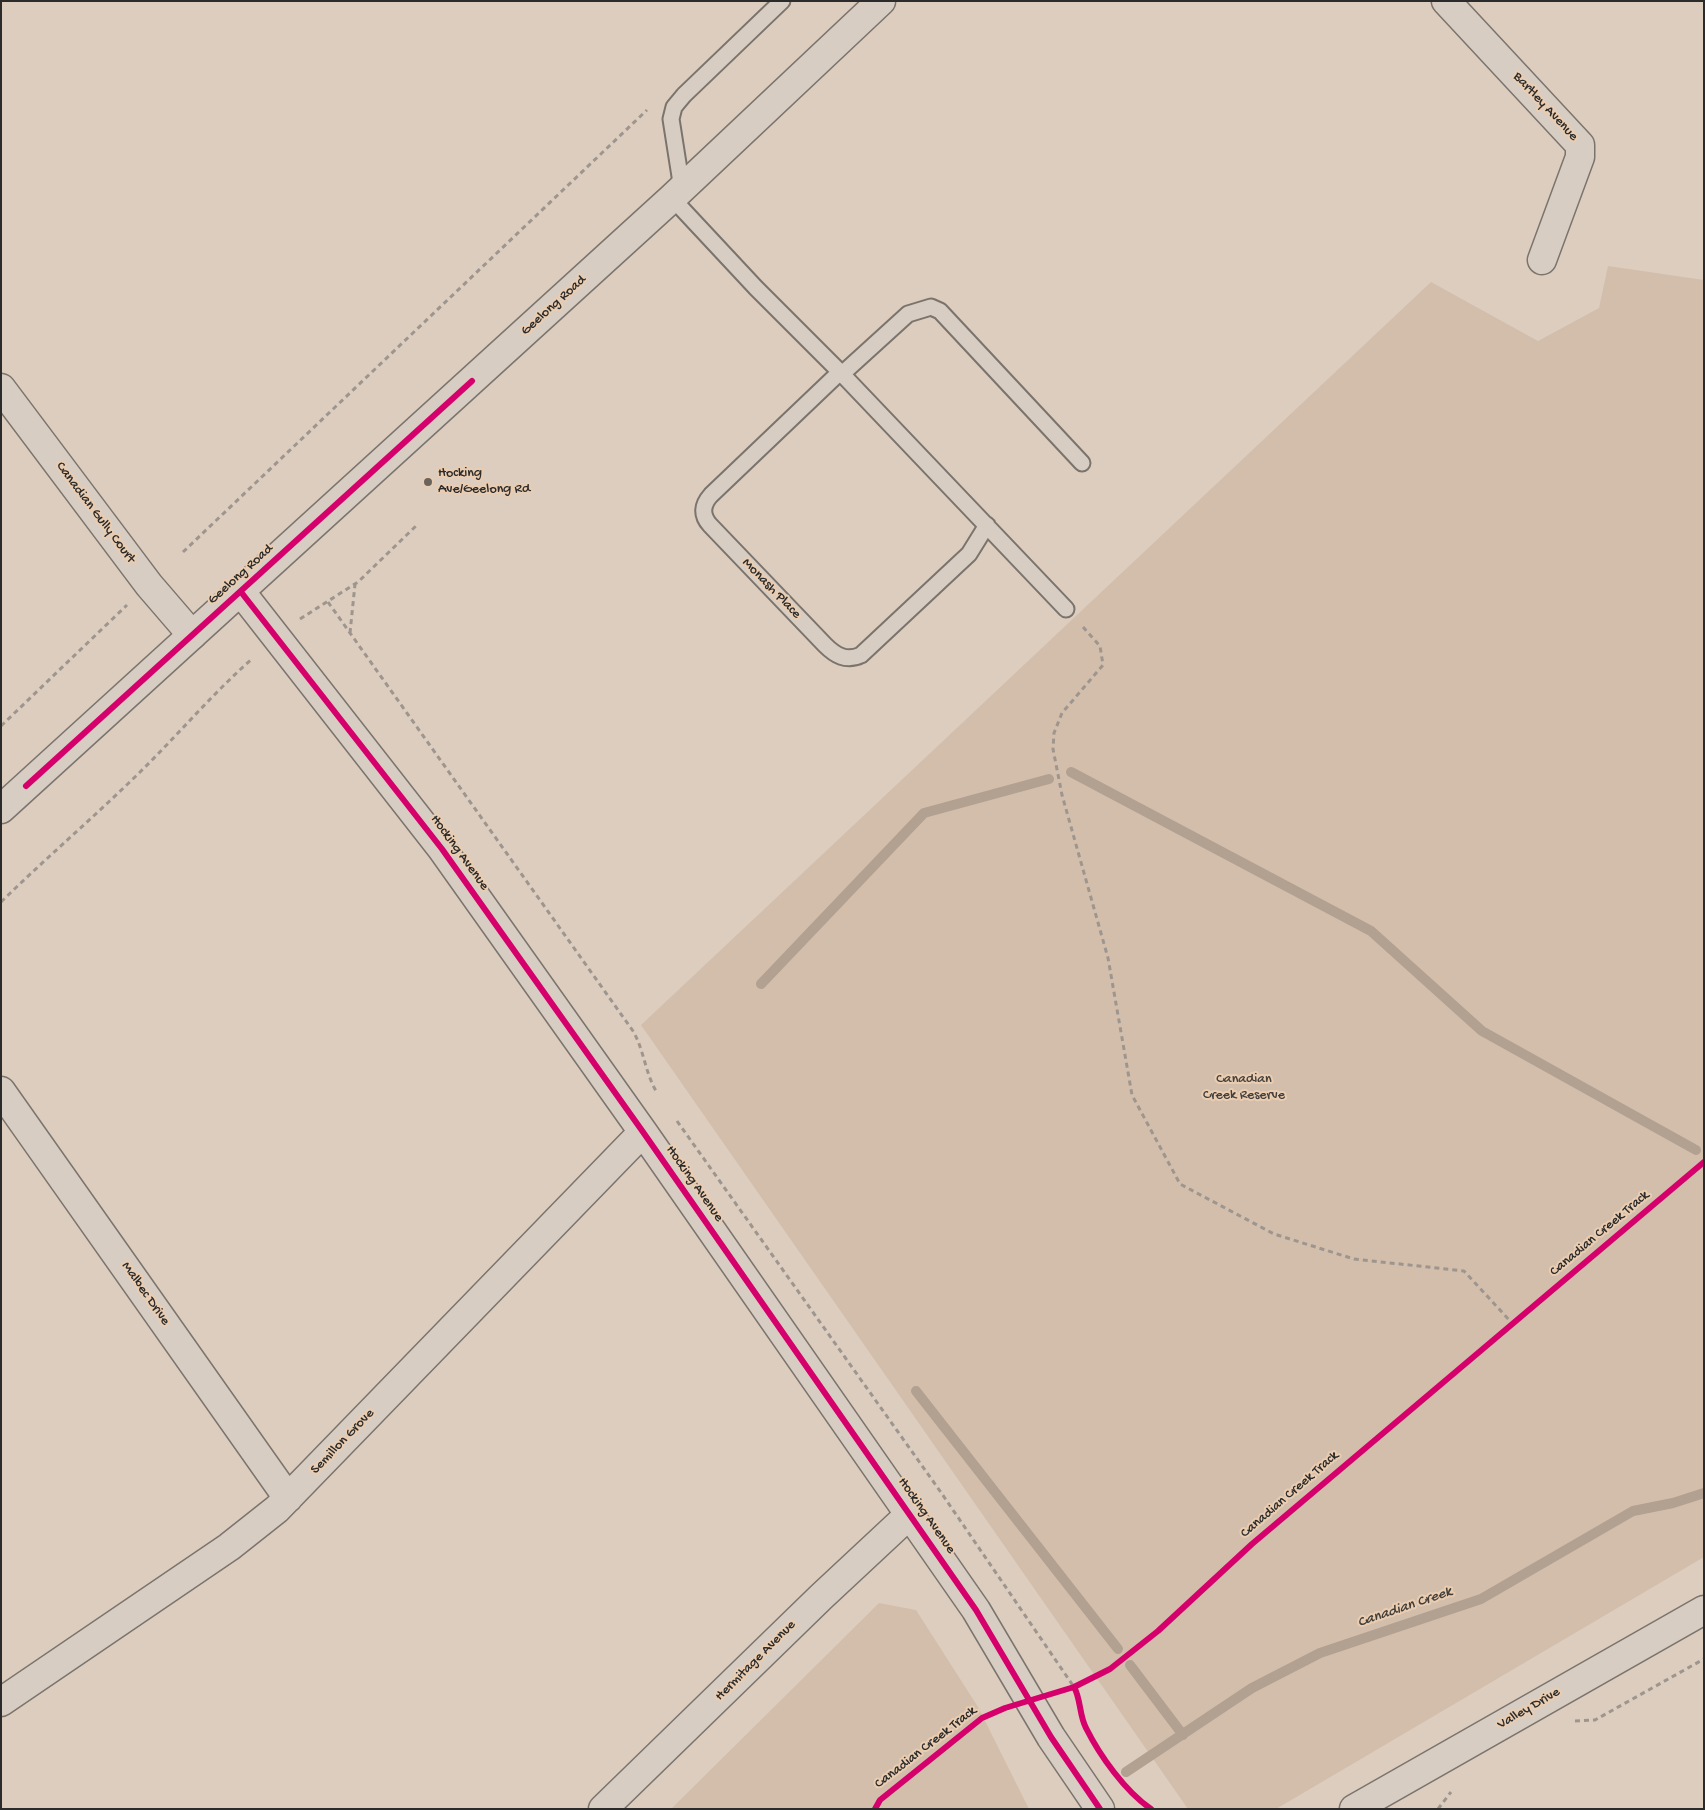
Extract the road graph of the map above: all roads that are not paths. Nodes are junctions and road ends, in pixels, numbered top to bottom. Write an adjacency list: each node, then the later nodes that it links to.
1 (782, 1): 4 (lane)
2 (881, 1): 4 (street, Geelong Road)
3 (1446, 1): 5 (street, Bartley Avenue)
4 (677, 193): 6 (lane); 10 (street, Geelong Road)
5 (1542, 260)
6 (841, 373): 8 (lane, Monash Place); 9 (lane); 9 (lane, Monash Place)
7 (1, 388): 12 (street, Canadian Gully Court)
8 (1082, 463)
9 (987, 525): 11 (lane)
10 (241, 592): 12 (street, Geelong Road); 15 (street, Hocking Avenue)
11 (1066, 608)
12 (192, 635): 13 (street, Geelong Road)
13 (1, 809)
14 (1, 1091): 16 (street, Malbec Drive)
15 (643, 1132): 16 (street, Semillon Grove); 17 (street, Hocking Avenue)
16 (288, 1498): 19 (street, Semillon Grove)
17 (910, 1514): 21 (street, Hermitage Avenue); 22 (street, Hocking Avenue)
18 (1704, 1610): 20 (street, Valley Drive)
19 (1, 1702)
20 (1355, 1808)
21 (603, 1809)
22 (1100, 1809)

